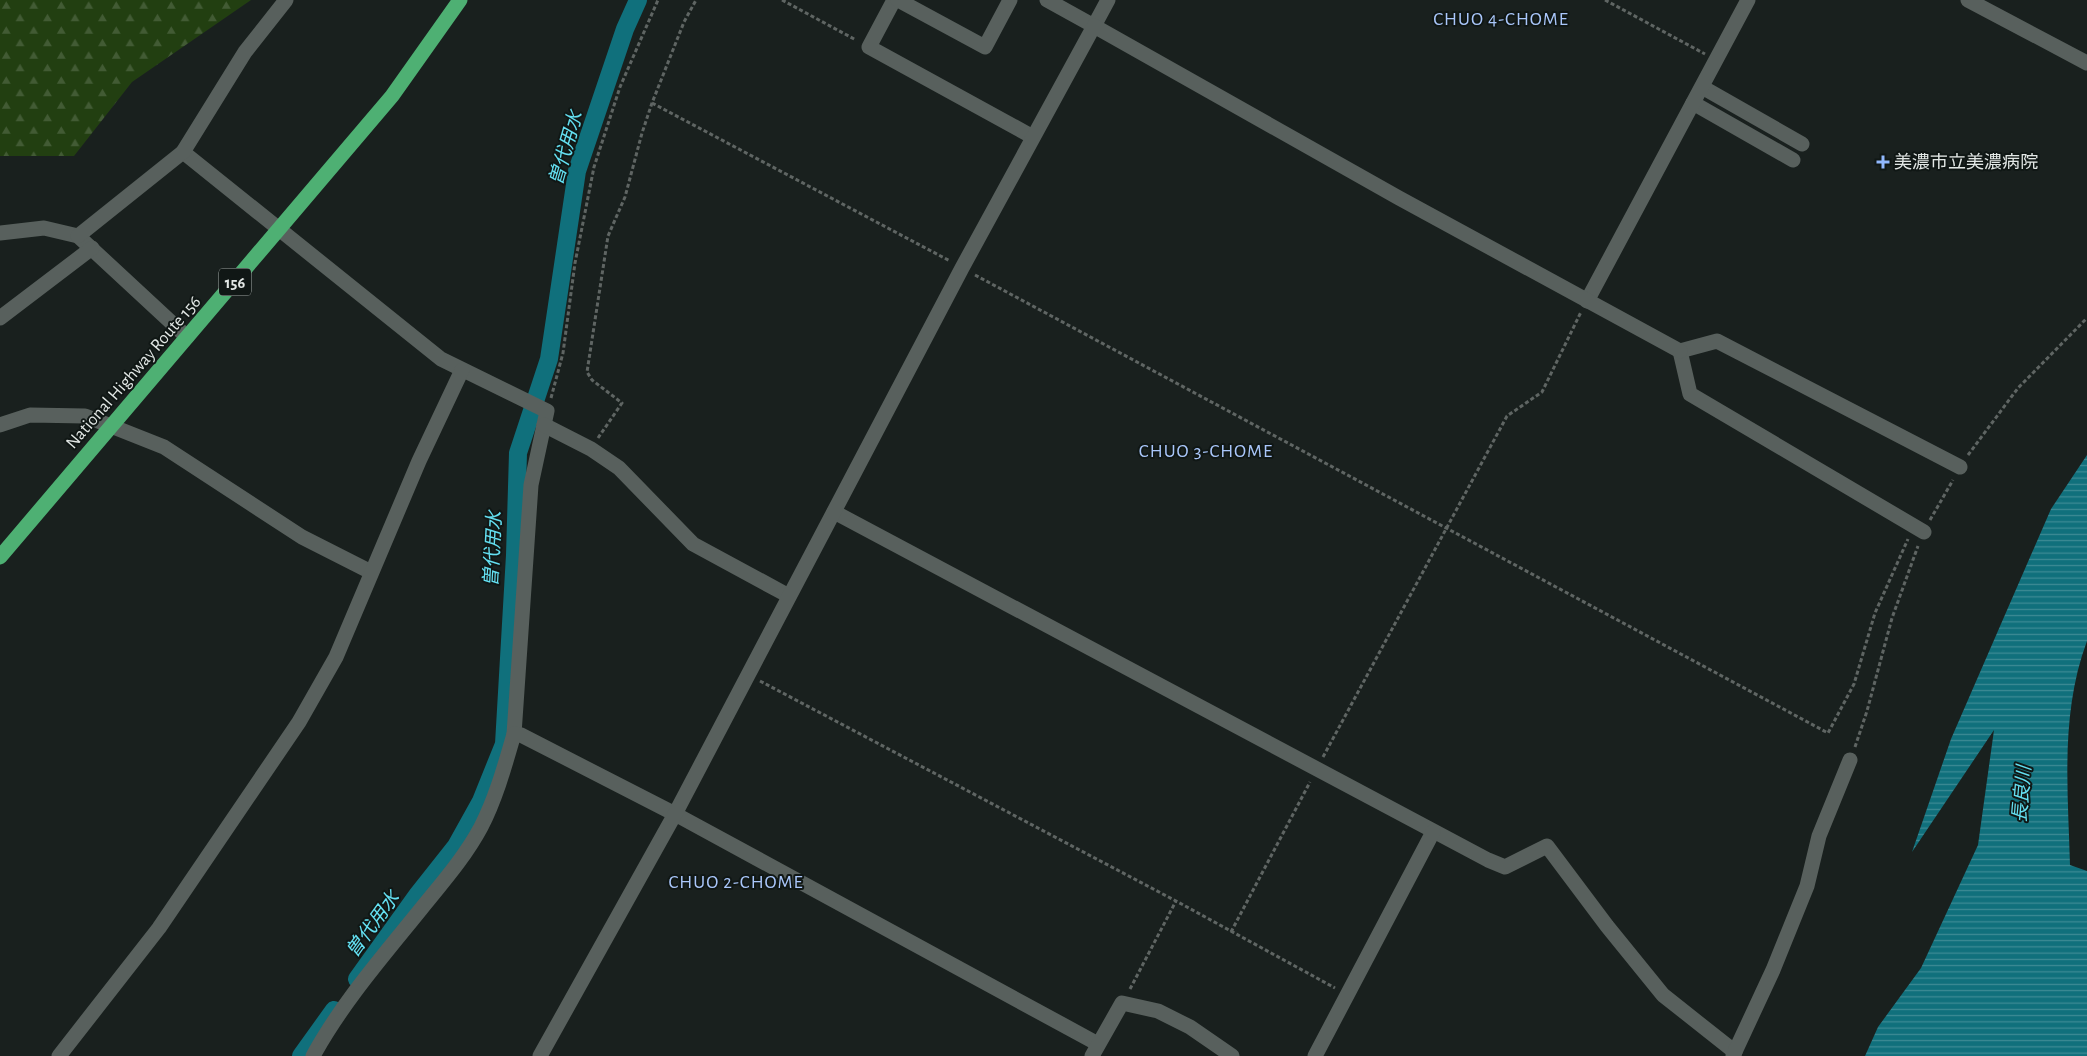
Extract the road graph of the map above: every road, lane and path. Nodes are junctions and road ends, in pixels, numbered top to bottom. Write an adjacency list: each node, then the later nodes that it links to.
1 (286, 0): 23 (street)
2 (460, 0): 25 (highway, National Highway Route 156 / 156)
3 (658, 0): 36 (path)
4 (696, 0): 19 (path)
5 (782, 0): 15 (path)
6 (894, 0): 15 (street)
7 (898, 0): 8 (street)
8 (1010, 0)
9 (1047, 0): 14 (street)
10 (1108, 0): 14 (street)
11 (1605, 0): 16 (path)
12 (1748, 0): 16 (street)
13 (1968, 0): 17 (street)
14 (1094, 26): 21 (street); 30 (street)
15 (869, 47): 21 (street)
16 (1716, 60): 18 (street)
17 (2087, 63)
18 (1702, 87): 20 (street); 22 (street)
19 (652, 103): 29 (path); 39 (path)
20 (1693, 103): 24 (street); 30 (street)
21 (1034, 136): 29 (street)
22 (1802, 144)
23 (183, 152): 25 (street); 27 (street)
24 (1793, 160)
25 (279, 230): 33 (highway, National Highway Route 156 / 156); 35 (street)
26 (0, 233): 27 (street)
27 (78, 236): 28 (street)
28 (92, 248): 31 (street); 33 (street)
29 (962, 268): 41 (street); 42 (path)
30 (1587, 300): 34 (street); 42 (path)
31 (0, 318)
32 (2087, 318): 40 (path)
33 (187, 337): 38 (highway, National Highway Route 156 / 156)
34 (1680, 351): 40 (street); 43 (street)
35 (462, 370): 36 (street); 45 (street)
36 (546, 418): 39 (street); 48 (street)
37 (0, 425): 38 (street)
38 (111, 426): 44 (highway, National Highway Route 156 / 156); 45 (street)
39 (591, 449): 46 (street)
40 (1960, 467): 43 (path)
41 (834, 512): 46 (street); 50 (street)
42 (1445, 529): 43 (path); 50 (path)
43 (1918, 530): 49 (path)
44 (0, 557)
45 (371, 572): 59 (street)
46 (789, 596): 47 (street)
47 (748, 675): 51 (street); 53 (path)
48 (514, 734): 51 (street); 60 (street)
49 (1850, 760): 58 (street)
50 (1317, 770): 52 (street); 54 (path)
51 (675, 814): 57 (street); 61 (street)
52 (1433, 832): 55 (street); 58 (street)
53 (1176, 902): 54 (path); 56 (path)
54 (1231, 932): 55 (path)
55 (1348, 995): 63 (street)
56 (1122, 1003): 57 (street); 62 (street)
57 (1095, 1050)
58 (1734, 1054)
59 (59, 1056)
60 (313, 1056)
61 (540, 1056)
62 (1232, 1056)
63 (1315, 1056)

